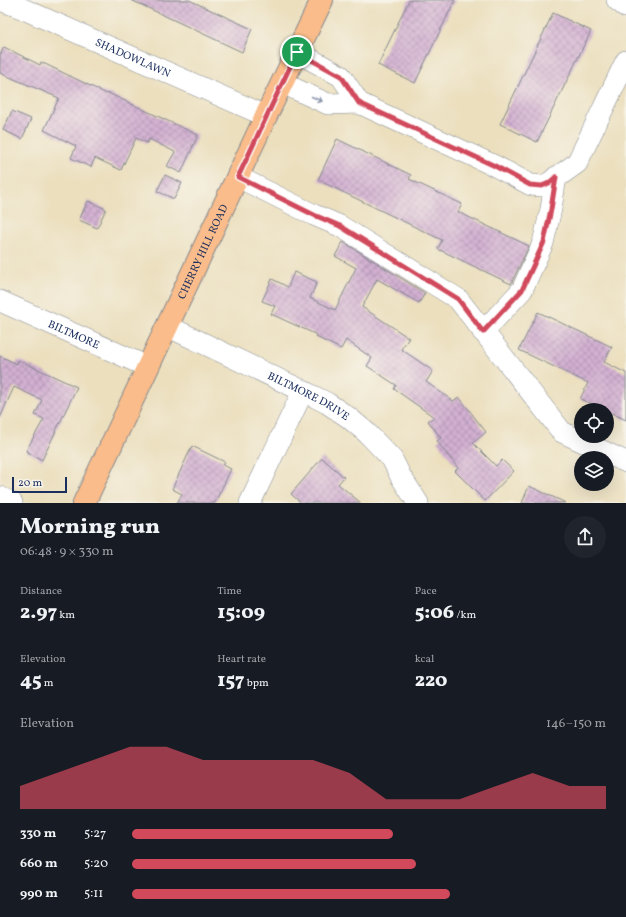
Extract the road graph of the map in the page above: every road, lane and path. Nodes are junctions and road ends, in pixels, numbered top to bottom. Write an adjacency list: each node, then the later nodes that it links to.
1 (0, 0): 9 (street, SHADOWLAWN)
2 (322, 0): 5 (main road, CHERRY HILL ROAD)
3 (616, 0): 4 (street)
4 (626, 7)
5 (297, 52): 7 (main road, CHERRY HILL ROAD); 8 (street)
6 (626, 61): 11 (street)
7 (282, 83): 8 (street, one-way to 8); 9 (main road, CHERRY HILL ROAD)
8 (359, 103): 11 (street)
9 (266, 116): 10 (main road, CHERRY HILL ROAD)
10 (238, 177): 13 (main road, CHERRY HILL ROAD); 14 (street)
11 (556, 177): 14 (street)
12 (0, 301): 15 (street, BILTMORE)
13 (167, 326): 15 (main road, CHERRY HILL ROAD); 16 (street, BILTMORE DRIVE)
14 (483, 332): 17 (street)
15 (148, 367): 18 (main road, CHERRY HILL ROAD)
16 (303, 391): 19 (street); 20 (street, BILTMORE DRIVE)
17 (626, 462)
18 (84, 503)
19 (250, 503)
20 (418, 503)

